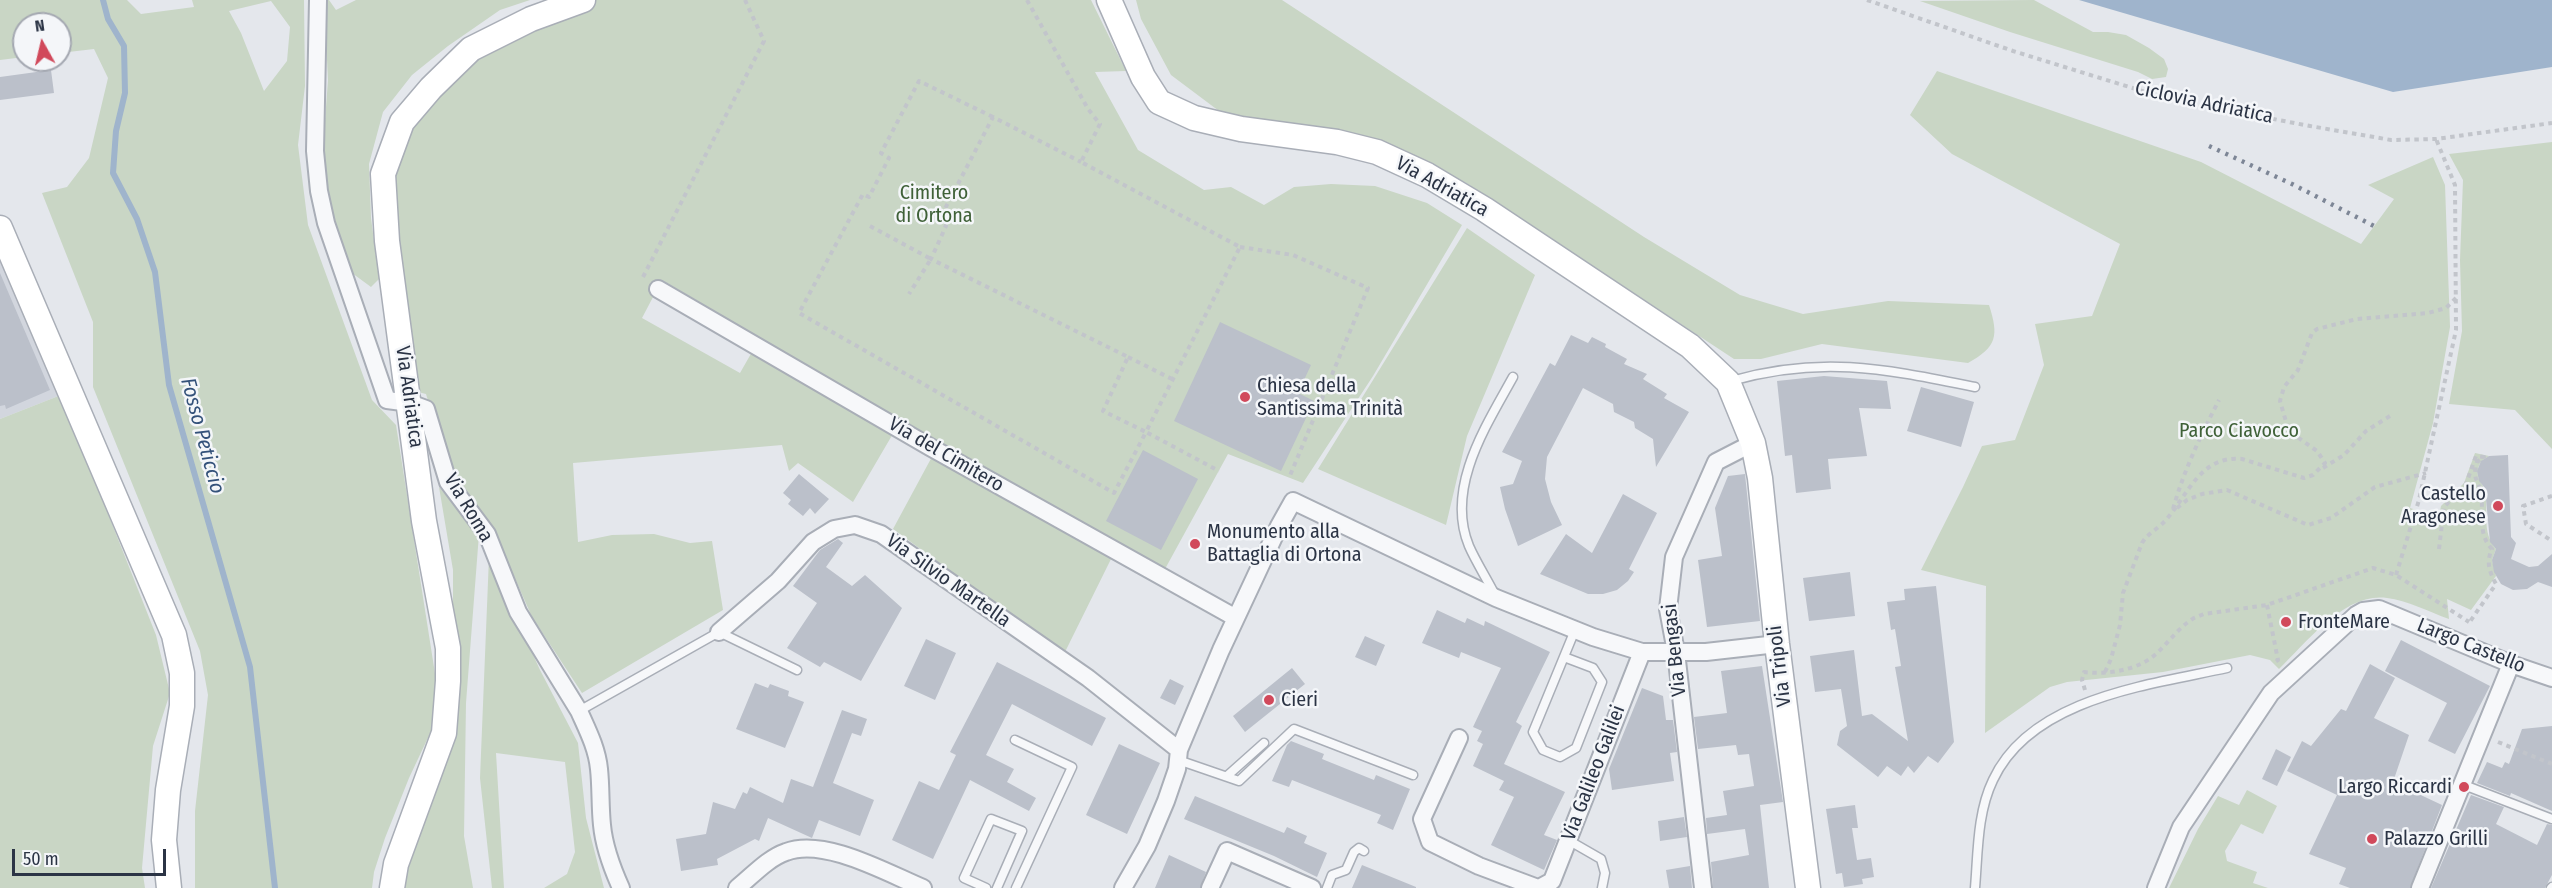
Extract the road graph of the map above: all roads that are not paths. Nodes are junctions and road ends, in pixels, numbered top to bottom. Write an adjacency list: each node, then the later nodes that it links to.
1 (318, 0): 9 (street, Via Roma)
2 (583, 0): 9 (main road, Via Adriatica)
3 (1109, 0): 7 (main road, Via Adriatica)
4 (0, 228): 34 (main road)
5 (658, 289): 12 (street, Via del Cimitero)
6 (1513, 377): 11 (lane)
7 (1728, 382): 8 (lane); 10 (main road, Via Adriatica)
8 (1976, 387)
9 (410, 403): 23 (street, Via Roma); 35 (main road, Via Adriatica)
10 (1753, 443): 15 (main road, Via Tripoli); 17 (street, Via Bengasi)
11 (1496, 598): 12 (street); 13 (street)
12 (1236, 618): 27 (street)
13 (1575, 630): 16 (street); 18 (lane)
14 (719, 632): 21 (lane); 23 (lane); 27 (street, Via Silvio Martella)
15 (1777, 644): 17 (street); 49 (main road, Via Tripoli)
16 (1641, 652): 17 (street); 32 (street, Via Galileo Galilei)
17 (1676, 652): 48 (street, Via Bengasi)
18 (1564, 657): 18 (lane)
19 (2511, 664): 22 (street, Largo Castello); 30 (street); 51 (street, Largo Castello)
20 (2227, 668): 50 (lane)
21 (797, 670)
22 (2552, 678)
23 (579, 711): 36 (street, Via Roma)
24 (1459, 738): 46 (street, Via Galileo Galilei)
25 (1015, 740): 41 (lane)
26 (1263, 743): 29 (lane)
27 (1178, 755): 29 (lane); 42 (street)
28 (1413, 775): 29 (lane)
29 (1227, 776)
30 (2464, 785): 31 (lane); 52 (street)
31 (2552, 819)
32 (1568, 840): 46 (street, Via Galileo Galilei); 47 (lane)
33 (1364, 851): 45 (lane)
34 (169, 888)
35 (392, 888)
36 (621, 888)
37 (737, 888): 38 (street)
38 (923, 888)
39 (986, 888): 40 (lane)
40 (997, 888)
41 (1016, 888)
42 (1123, 888)
43 (1210, 888): 44 (street)
44 (1312, 888)
45 (1327, 888)
46 (1539, 888)
47 (1602, 888)
48 (1703, 888)
49 (1808, 888)
50 (1975, 888)
51 (2156, 888)
52 (2420, 888)

